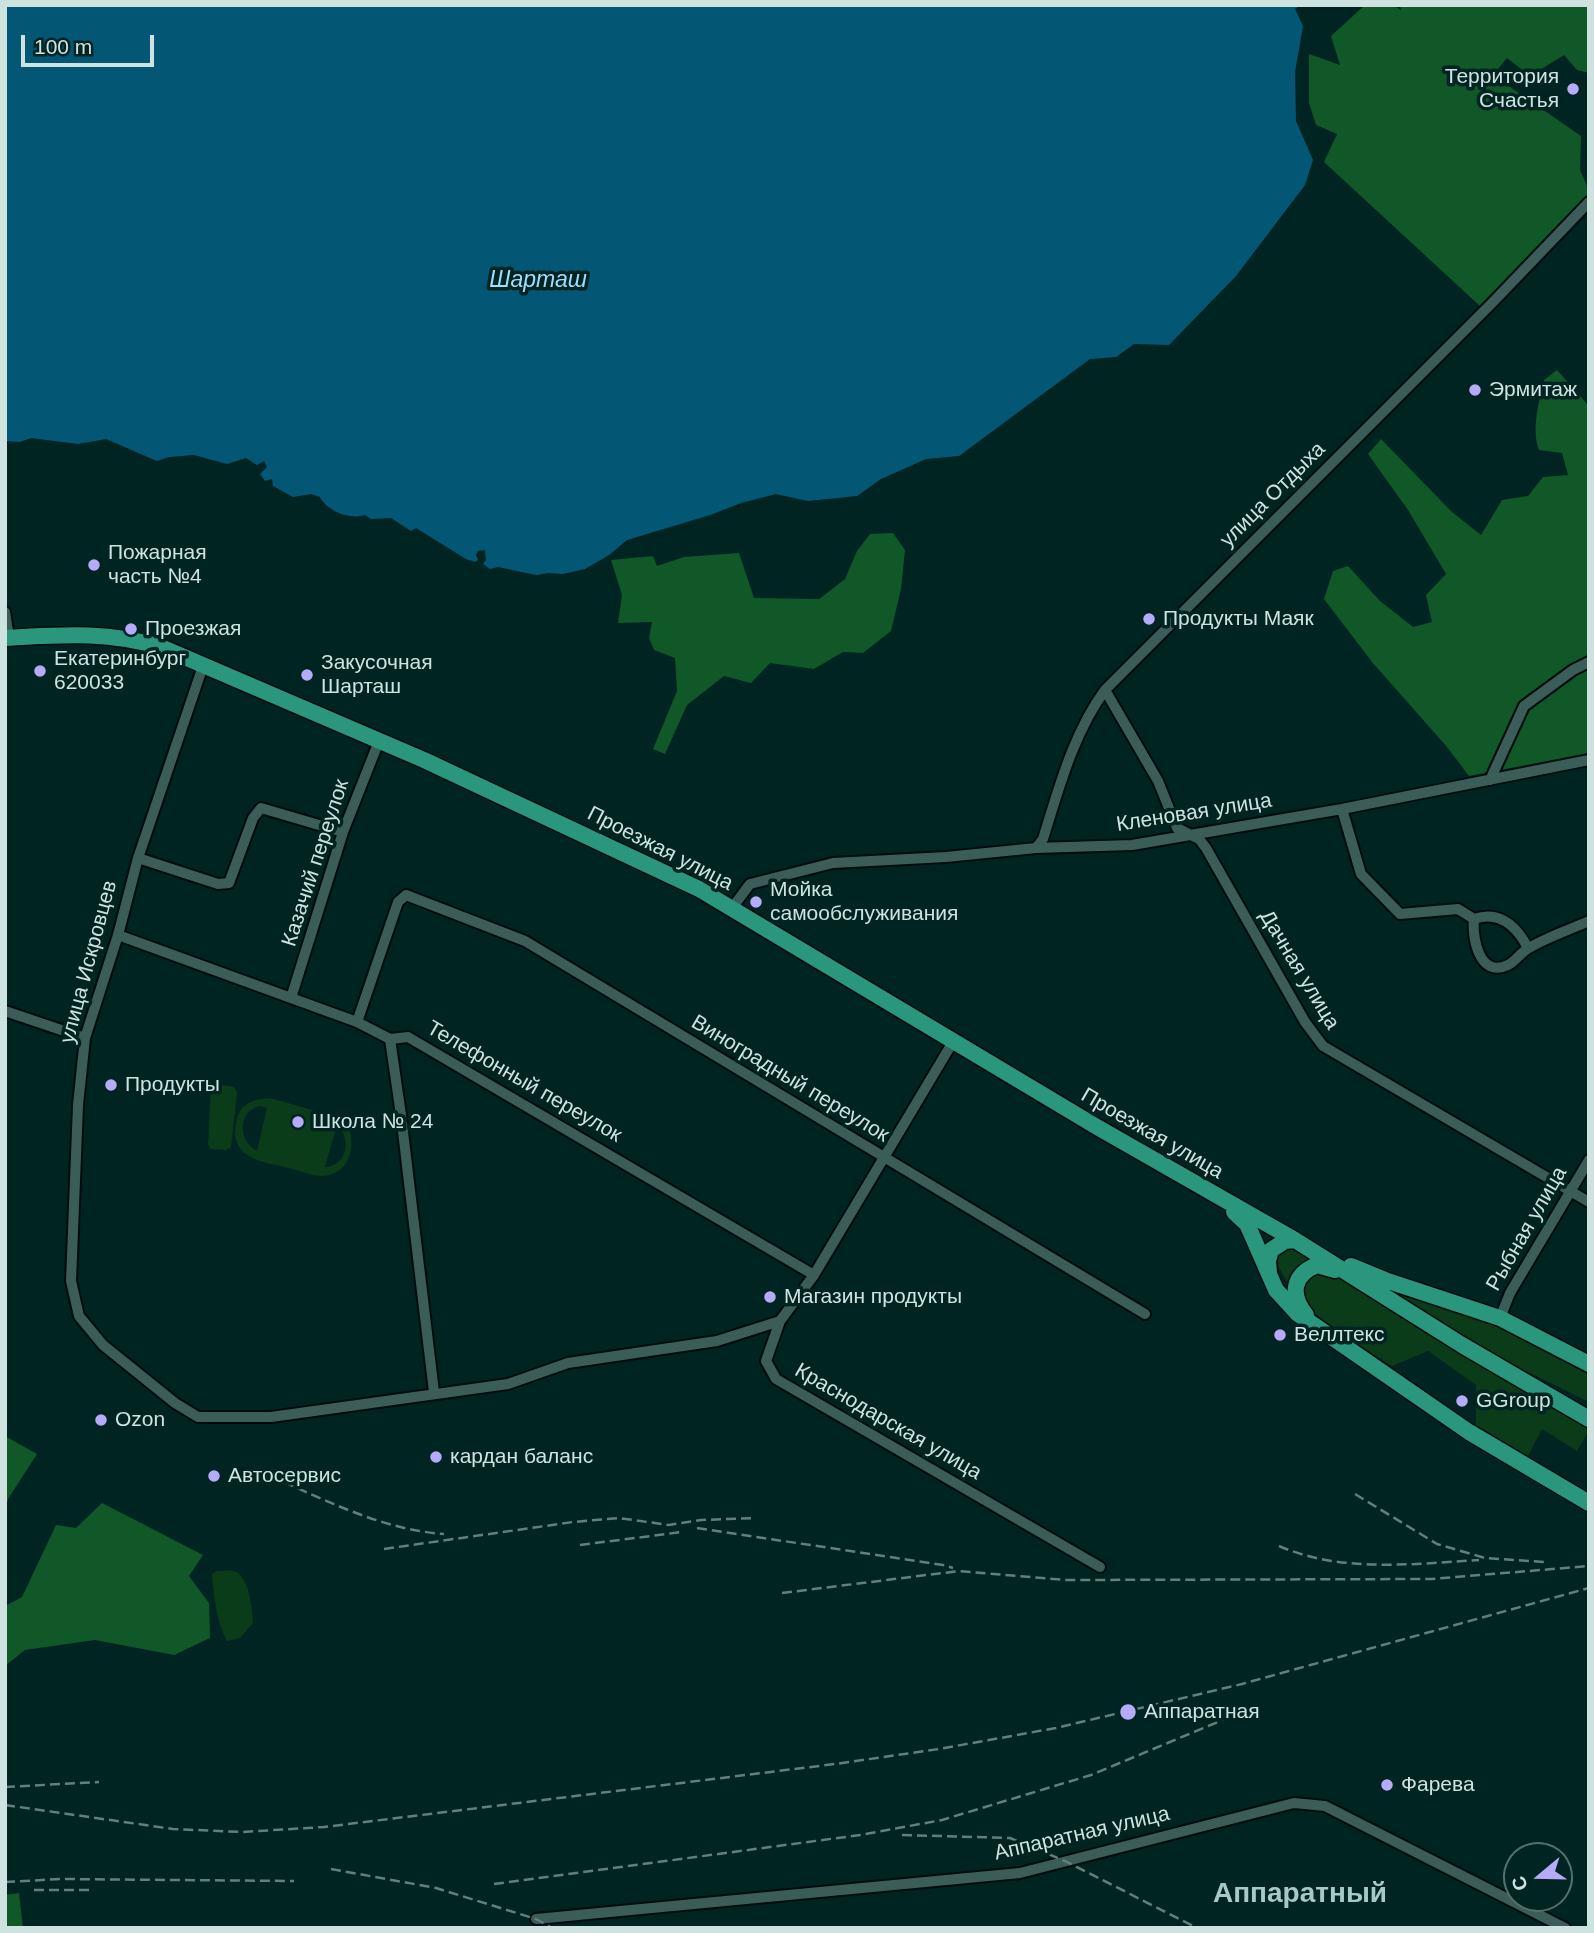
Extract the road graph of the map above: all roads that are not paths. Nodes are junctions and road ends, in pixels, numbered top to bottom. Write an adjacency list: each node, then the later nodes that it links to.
1 (1589, 202): 6 (street, улица Отдыха)
2 (5, 612): 3 (street)
3 (7, 638): 5 (main road, Проезжая улица)
4 (1589, 662): 9 (street)
5 (203, 666): 7 (main road, Проезжая улица); 14 (street, улица Искровцев)
6 (1105, 690): 12 (street, Дачная улица); 13 (street, улица Отдыха)
7 (379, 741): 11 (street, Казачий переулок); 15 (main road, Проезжая улица)
8 (1589, 760): 9 (street, Кленовая улица)
9 (1490, 780): 10 (street, Кленовая улица)
10 (1342, 809): 12 (street, Кленовая улица); 16 (street)
11 (343, 832): 14 (street); 20 (street, Казачий переулок)
12 (1188, 834): 13 (street, Кленовая улица); 28 (street, Дачная улица)
13 (1036, 848): 15 (street, Кленовая улица)
14 (138, 858): 18 (street, улица Искровцев)
15 (732, 908): 25 (main road, Проезжая улица)
16 (1474, 919): 19 (street); 19 (street)
17 (1589, 921): 19 (street)
18 (118, 935): 20 (street, Телефонный переулок); 23 (street, улица Искровцев)
19 (1528, 948)
20 (291, 998): 22 (street, Телефонный переулок)
21 (5, 1011): 23 (street)
22 (357, 1022): 24 (street, Телефонный переулок); 26 (street, Виноградный переулок)
23 (85, 1038): 40 (street, улица Искровцев)
24 (390, 1039): 32 (street, Телефонный переулок); 40 (street)
25 (954, 1040): 26 (street, Краснодарская улица); 29 (main road, Проезжая улица)
26 (882, 1158): 32 (street, Краснодарская улица); 35 (street, Виноградный переулок)
27 (1589, 1160): 28 (street, Рыбная улица)
28 (1570, 1191): 30 (street, Дачная улица); 36 (street, Рыбная улица)
29 (1214, 1194): 31 (main road, Проезжая улица); 33 (main road)
30 (1589, 1202)
31 (1301, 1244): 33 (main road); 34 (main road, Проезжая улица); 36 (main road)
32 (814, 1275): 37 (street, Краснодарская улица)
33 (1269, 1276): 38 (main road)
34 (1352, 1278): 38 (main road); 41 (main road, Проезжая улица)
35 (1145, 1314)
36 (1500, 1318): 39 (main road)
37 (780, 1321): 40 (street); 43 (street, Краснодарская улица)
38 (1316, 1328): 42 (main road)
39 (1589, 1364)
40 (434, 1392)
41 (1589, 1419)
42 (1589, 1503)
43 (1100, 1567)
44 (536, 1919): 45 (street, Аппаратная улица)
45 (1565, 1928)

